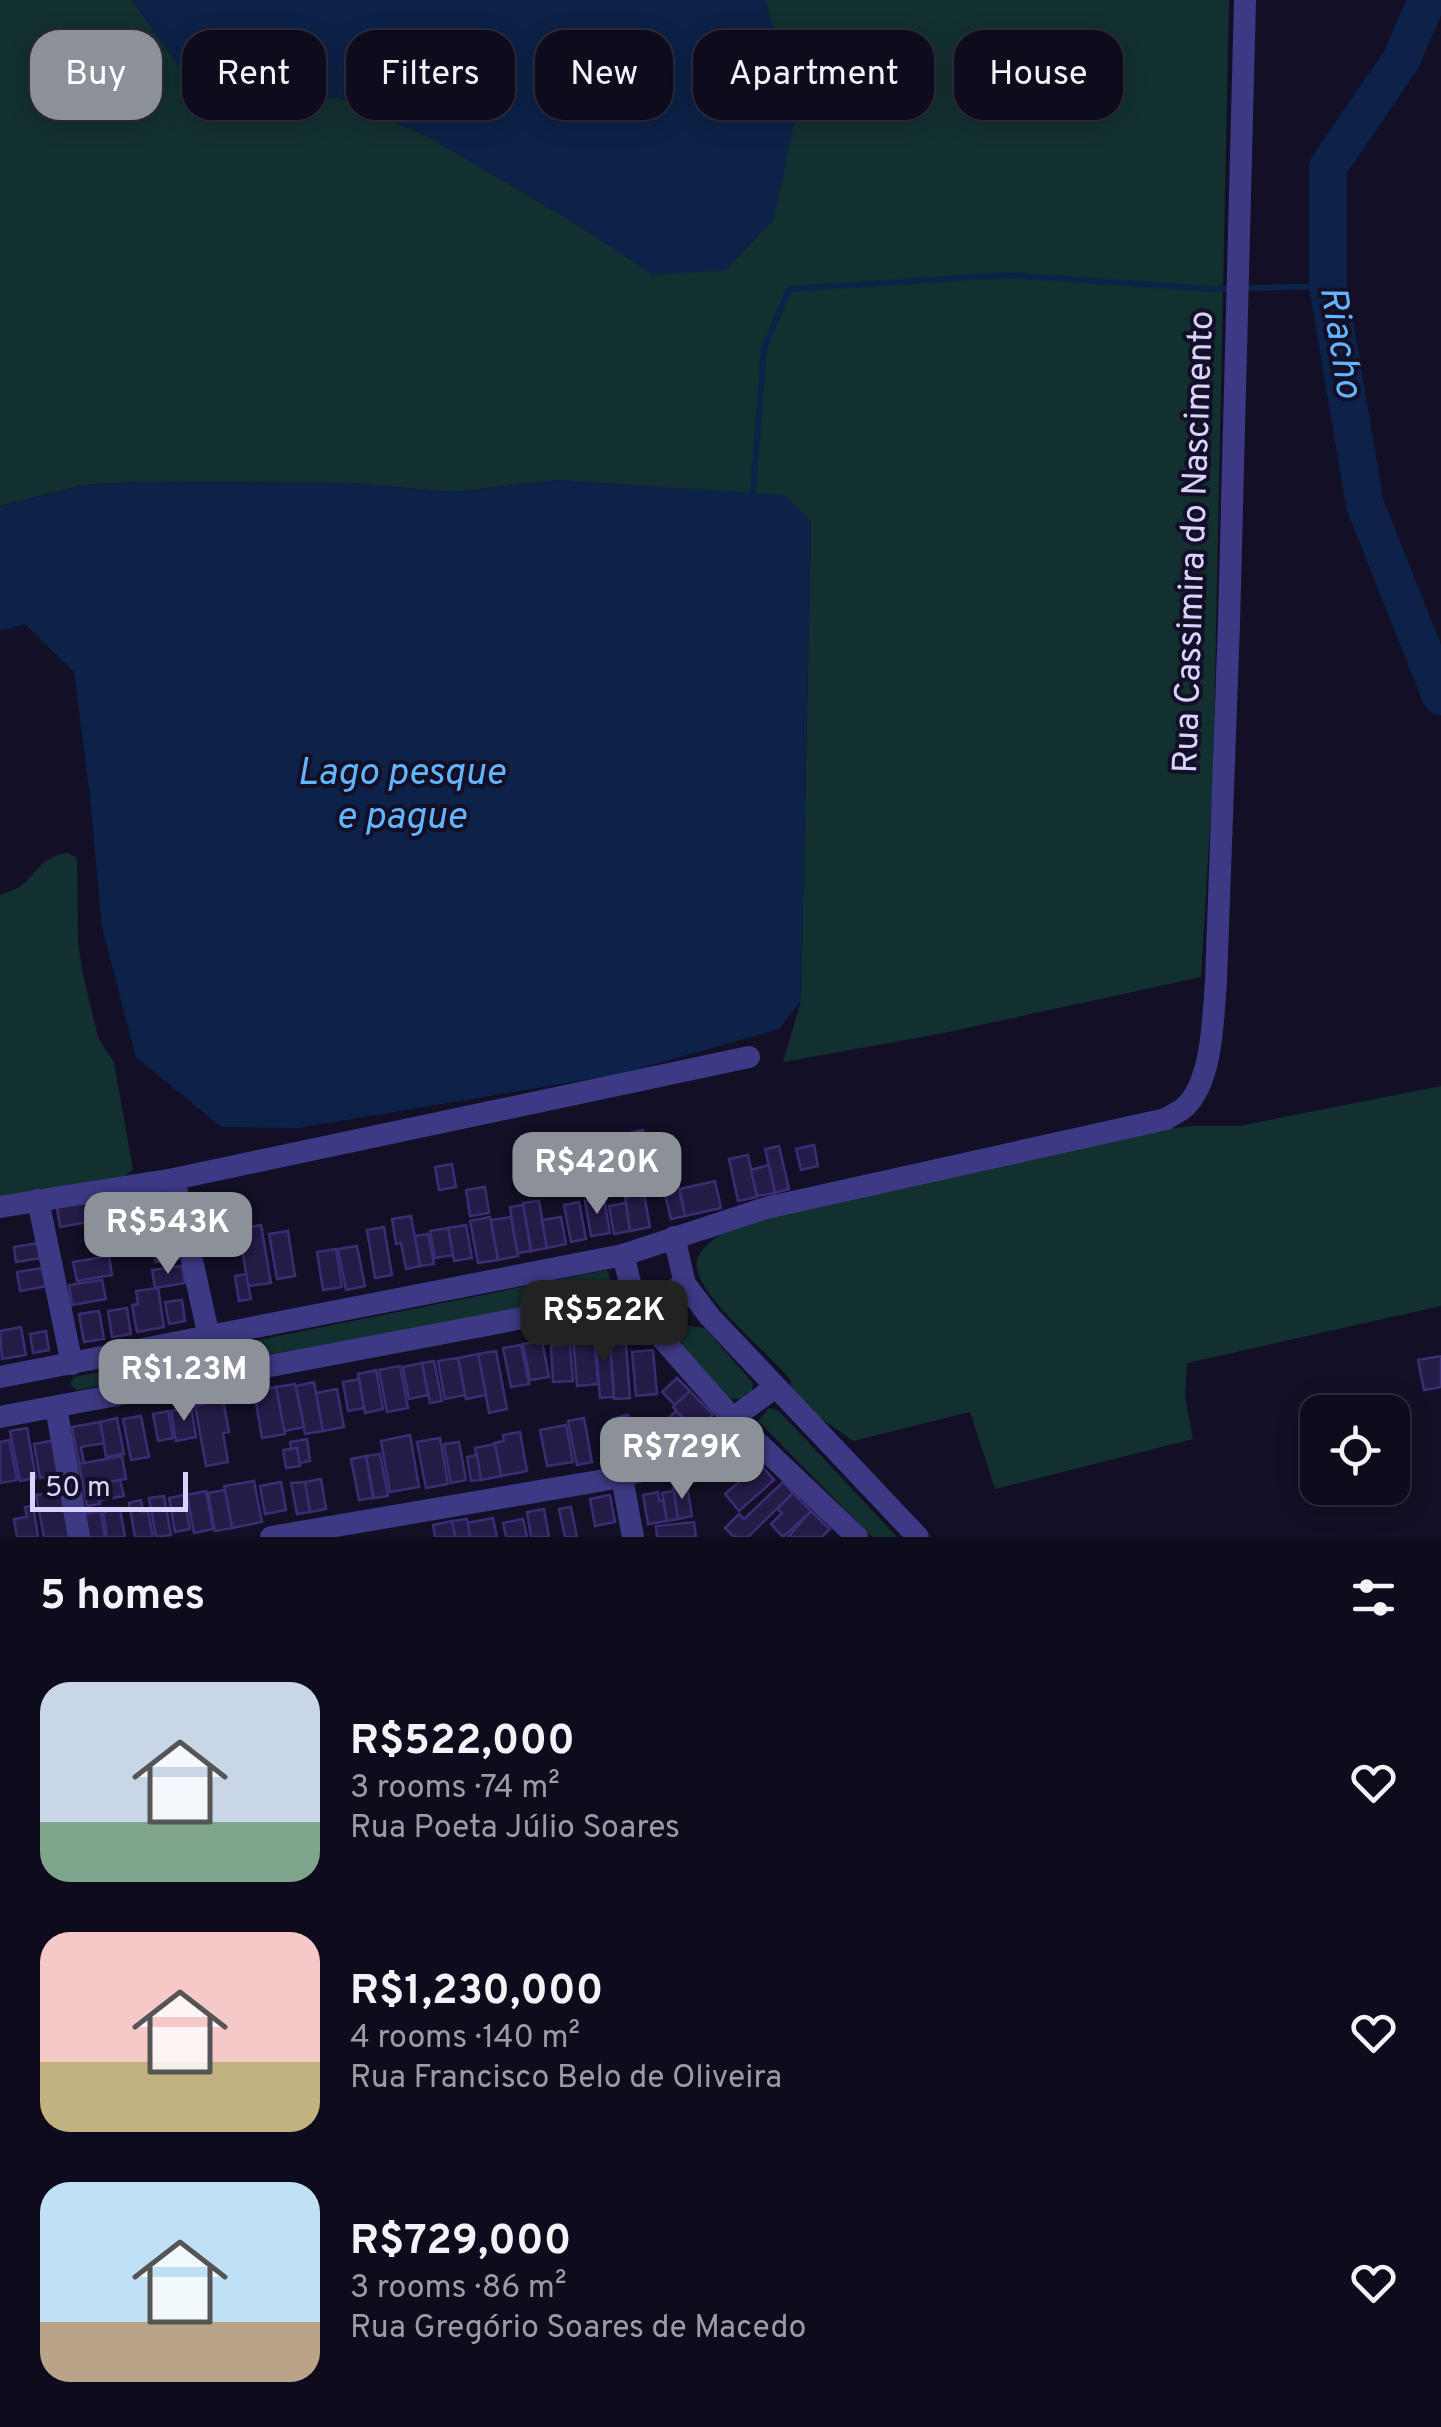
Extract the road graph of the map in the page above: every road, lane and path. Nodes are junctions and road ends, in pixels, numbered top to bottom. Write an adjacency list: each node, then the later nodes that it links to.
1 (1245, 0): 6 (street, Rua Cassimira do Nascimento)
2 (749, 1058): 3 (street)
3 (174, 1179): 4 (street); 10 (street)
4 (38, 1200): 5 (street); 11 (street)
5 (0, 1207)
6 (674, 1238): 7 (street); 8 (street)
7 (624, 1255): 9 (street); 10 (street)
8 (685, 1284): 9 (street); 14 (street)
9 (638, 1310): 15 (street); 17 (street)
10 (209, 1337): 11 (street)
11 (67, 1364): 12 (street); 15 (street)
12 (32, 1371): 13 (street); 15 (street)
13 (0, 1377)
14 (774, 1388): 17 (street); 25 (street)
15 (55, 1407): 16 (street); 20 (street)
16 (0, 1417)
17 (734, 1420): 18 (street); 24 (street)
18 (622, 1477): 19 (street); 23 (street)
19 (404, 1512): 21 (street); 22 (street)
20 (79, 1537)
21 (270, 1537)
22 (410, 1537)
23 (633, 1537)
24 (857, 1537)
25 (918, 1537)

